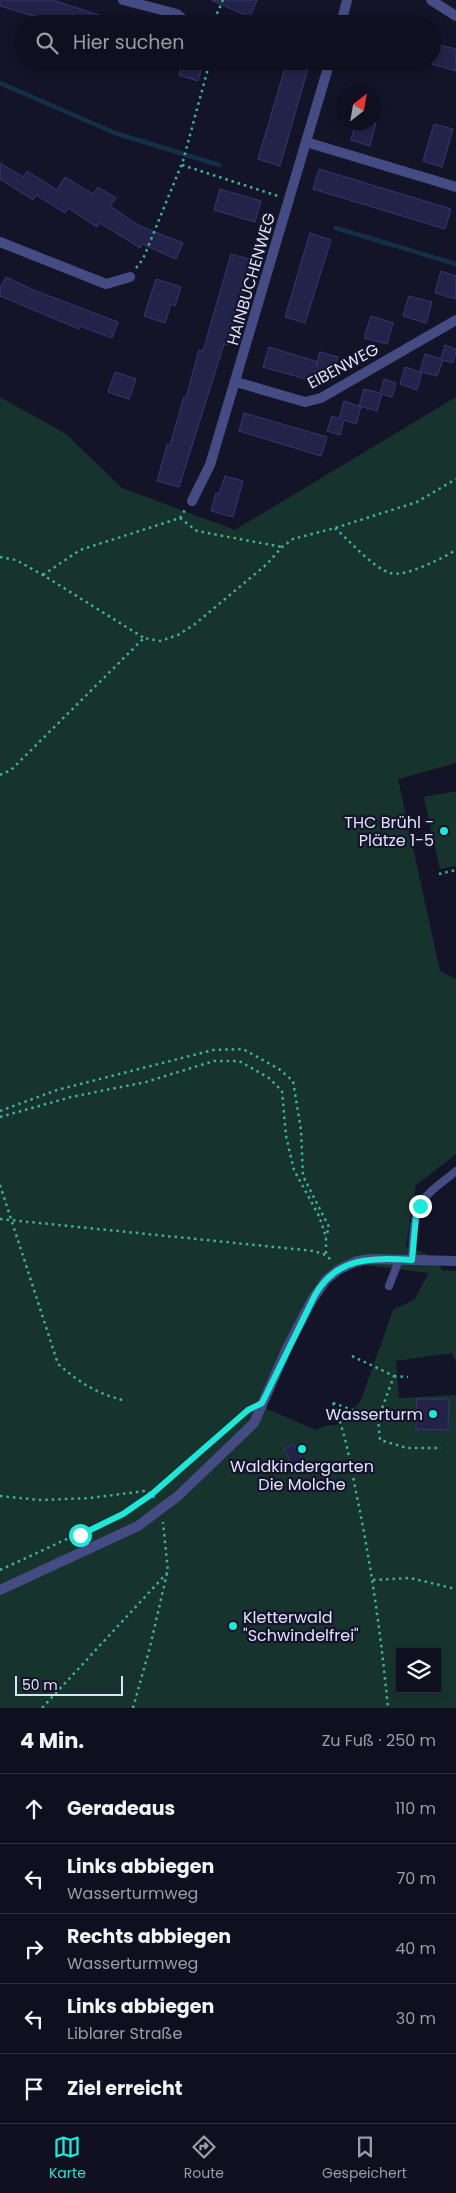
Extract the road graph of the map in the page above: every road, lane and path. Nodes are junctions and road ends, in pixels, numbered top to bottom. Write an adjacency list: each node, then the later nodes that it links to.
1 (123, 0): 5 (street)
2 (223, 0): 6 (path)
3 (347, 0): 7 (street)
4 (431, 0): 8 (street)
5 (177, 15)
6 (216, 15)
7 (343, 15)
8 (456, 16)
9 (208, 70): 12 (path)
10 (327, 70): 11 (street, HAINBUCHENWEG)
11 (306, 142): 13 (street); 14 (street, HAINBUCHENWEG)
12 (183, 163): 14 (path); 16 (path)
13 (456, 187)
14 (290, 200): 18 (street, HAINBUCHENWEG)
15 (0, 242): 16 (street)
16 (130, 277)
17 (456, 320): 18 (street, EIBENWEG)
18 (236, 382): 20 (street, HAINBUCHENWEG)
19 (456, 479): 22 (path)
20 (189, 504): 21 (path)
21 (180, 518): 23 (path); 26 (path)
22 (335, 528): 23 (path); 24 (path)
23 (282, 547): 27 (path)
24 (456, 550)
25 (0, 557): 26 (path)
26 (43, 575): 27 (path)
27 (144, 638): 28 (path)
28 (0, 775)
29 (456, 870): 30 (path)
30 (439, 874)
31 (0, 1110): 37 (path)
32 (0, 1116): 37 (path)
33 (456, 1171): 40 (lane)
34 (0, 1184): 36 (path)
35 (0, 1219): 36 (path)
36 (11, 1220): 38 (path); 47 (path)
37 (326, 1237): 38 (path)
38 (326, 1255): 42 (path)
39 (399, 1260): 40 (street); 42 (street); 43 (lane)
40 (412, 1260): 41 (street)
41 (456, 1261)
42 (338, 1270): 48 (street)
43 (389, 1286)
44 (352, 1356): 45 (path)
45 (394, 1376): 46 (path); 49 (path)
46 (408, 1377)
47 (126, 1401)
48 (262, 1403): 51 (path); 53 (street)
49 (378, 1419): 50 (path); 56 (path)
50 (441, 1448)
51 (152, 1494): 52 (path); 54 (path)
52 (0, 1496)
53 (161, 1510): 55 (path); 58 (street)
54 (0, 1570)
55 (168, 1572): 59 (path); 60 (path)
56 (373, 1580): 57 (path); 61 (path)
57 (456, 1589)
58 (0, 1590)
59 (42, 1708)
60 (133, 1708)
61 (388, 1708)

